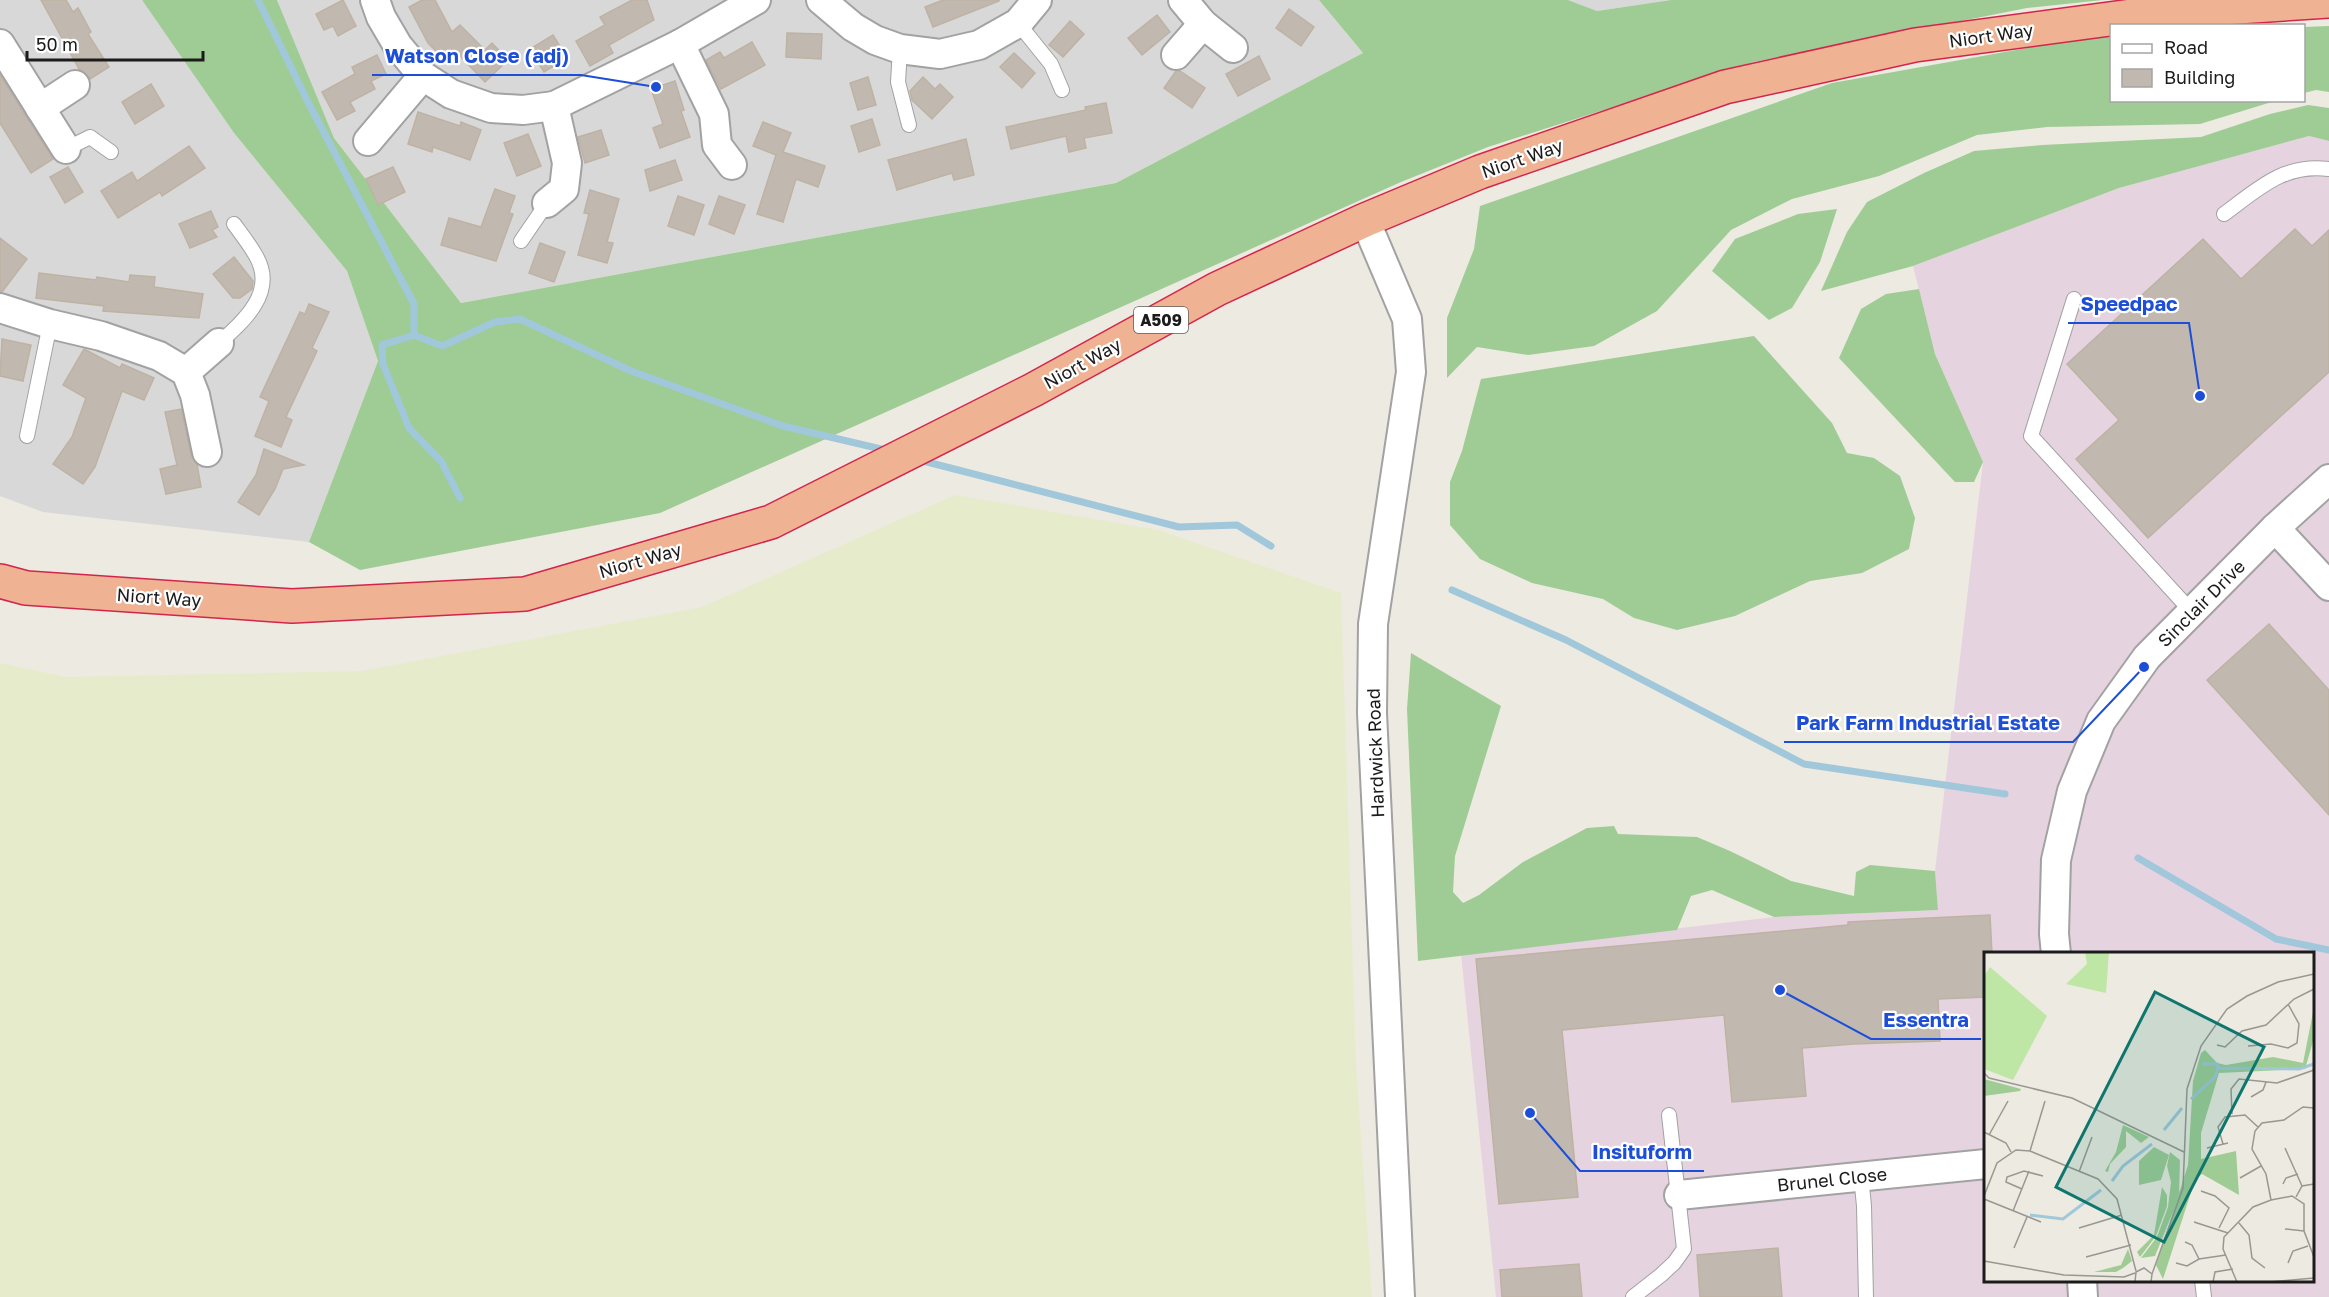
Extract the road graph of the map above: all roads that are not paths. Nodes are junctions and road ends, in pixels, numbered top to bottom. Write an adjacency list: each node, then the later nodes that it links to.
1 (375, 0): 14 (street)
2 (756, 0): 10 (street)
3 (821, 0): 12 (street)
4 (1036, 0): 7 (street)
5 (1183, 0): 8 (street)
6 (2329, 1): 27 (highway, Niort Way / A509)
7 (1018, 23): 12 (street); 16 (lane)
8 (1203, 24): 11 (street); 13 (street)
9 (0, 44): 18 (street)
10 (680, 44): 17 (street); 23 (street)
11 (1233, 48)
12 (900, 49): 19 (lane)
13 (1176, 55)
14 (423, 76): 17 (street); 20 (street)
15 (75, 85): 18 (street)
16 (1062, 90)
17 (554, 106): 25 (street)
18 (40, 108): 21 (street)
19 (909, 125)
20 (368, 141)
21 (66, 149): 22 (lane)
22 (111, 152)
23 (732, 165)
24 (2329, 169): 26 (lane)
25 (548, 203): 29 (lane)
26 (2224, 214)
27 (1365, 220): 39 (highway, Niort Way / A509); 49 (street, Hardwick Road)
28 (234, 224): 33 (lane)
29 (521, 241)
30 (2074, 299): 41 (lane)
31 (0, 308): 32 (street)
32 (50, 324): 34 (street); 35 (lane)
33 (219, 343): 34 (street)
34 (186, 372): 36 (street)
35 (27, 436)
36 (207, 452)
37 (2329, 479): 38 (street, Sinclair Drive)
38 (2275, 528): 40 (street); 41 (street, Sinclair Drive)
39 (0, 581)
40 (2329, 586)
41 (2192, 612): 42 (street, Sinclair Drive)
42 (2056, 952)
43 (1669, 1115): 46 (lane)
44 (1984, 1164): 45 (street, Brunel Close)
45 (1861, 1176): 46 (street, Brunel Close); 51 (lane)
46 (1679, 1195): 50 (lane)
47 (2082, 1282): 52 (street)
48 (2202, 1282): 53 (lane)
49 (1400, 1297)
50 (1633, 1297)
51 (1866, 1297)
52 (2084, 1297)
53 (2204, 1297)

